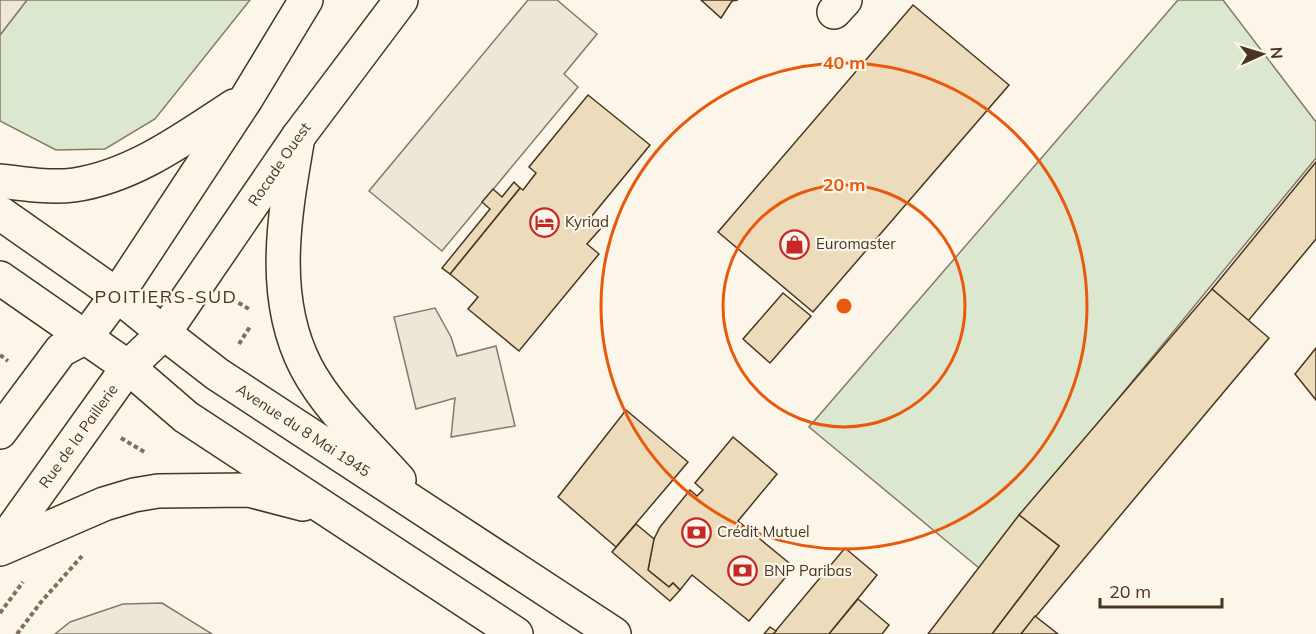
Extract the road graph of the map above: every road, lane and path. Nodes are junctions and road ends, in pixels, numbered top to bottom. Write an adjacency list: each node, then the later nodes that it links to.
1 (306, 0): 3 (main road)
2 (401, 0): 4 (main road, Rocade Ouest)
3 (246, 99): 5 (main road); 9 (main road)
4 (298, 137): 11 (main road, Rocade Ouest); 18 (main road)
5 (0, 181)
6 (0, 213): 9 (main road, Avenue du 8 Mai 1945)
7 (0, 278): 12 (main road)
8 (226, 295): 10 (path)
9 (117, 296): 11 (main road, Avenue du 8 Mai 1945); 12 (main road)
10 (258, 315)
11 (164, 333): 13 (main road, Rue de la Paillerie); 18 (main road, Avenue du 8 Mai 1945)
12 (86, 337): 13 (main road); 14 (main road)
13 (128, 367): 17 (main road); 19 (main road, Rue de la Paillerie)
14 (0, 432)
15 (118, 436): 16 (path)
16 (155, 452)
17 (333, 512): 19 (main road); 22 (main road)
18 (428, 513): 23 (main road, Avenue du 8 Mai 1945)
19 (0, 547)
20 (85, 553): 21 (path)
21 (18, 634)
22 (516, 634)
23 (614, 634)

